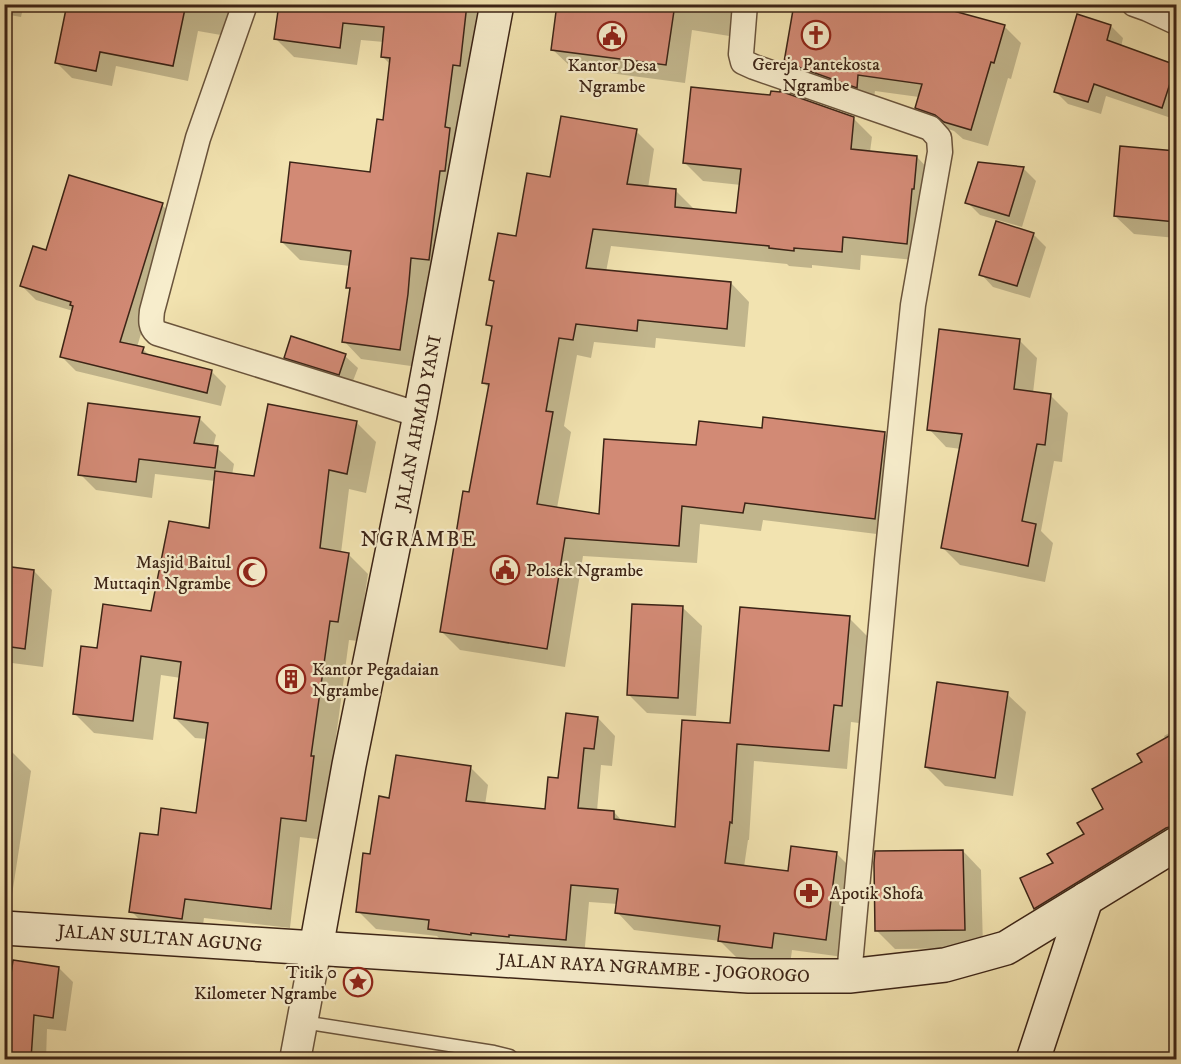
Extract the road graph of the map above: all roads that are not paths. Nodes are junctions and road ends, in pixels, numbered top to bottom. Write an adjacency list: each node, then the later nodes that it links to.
1 (245, 4): 6 (street)
2 (497, 4): 6 (main road, JALAN AHMAD YANI)
3 (745, 4): 11 (street)
4 (1134, 4): 5 (street)
5 (1176, 22)
6 (420, 415): 10 (main road, JALAN AHMAD YANI)
7 (1176, 844): 8 (main road, JALAN RAYA NGRAMBE - JOGOROGO)
8 (1086, 899): 11 (main road, JALAN RAYA NGRAMBE - JOGOROGO); 15 (main road)
9 (4, 928): 10 (main road, JALAN SULTAN AGUNG)
10 (316, 948): 11 (main road, JALAN RAYA NGRAMBE - JOGOROGO); 12 (street)
11 (849, 976)
12 (303, 1022): 13 (street); 14 (lane)
13 (295, 1059)
14 (515, 1059)
15 (1033, 1059)

